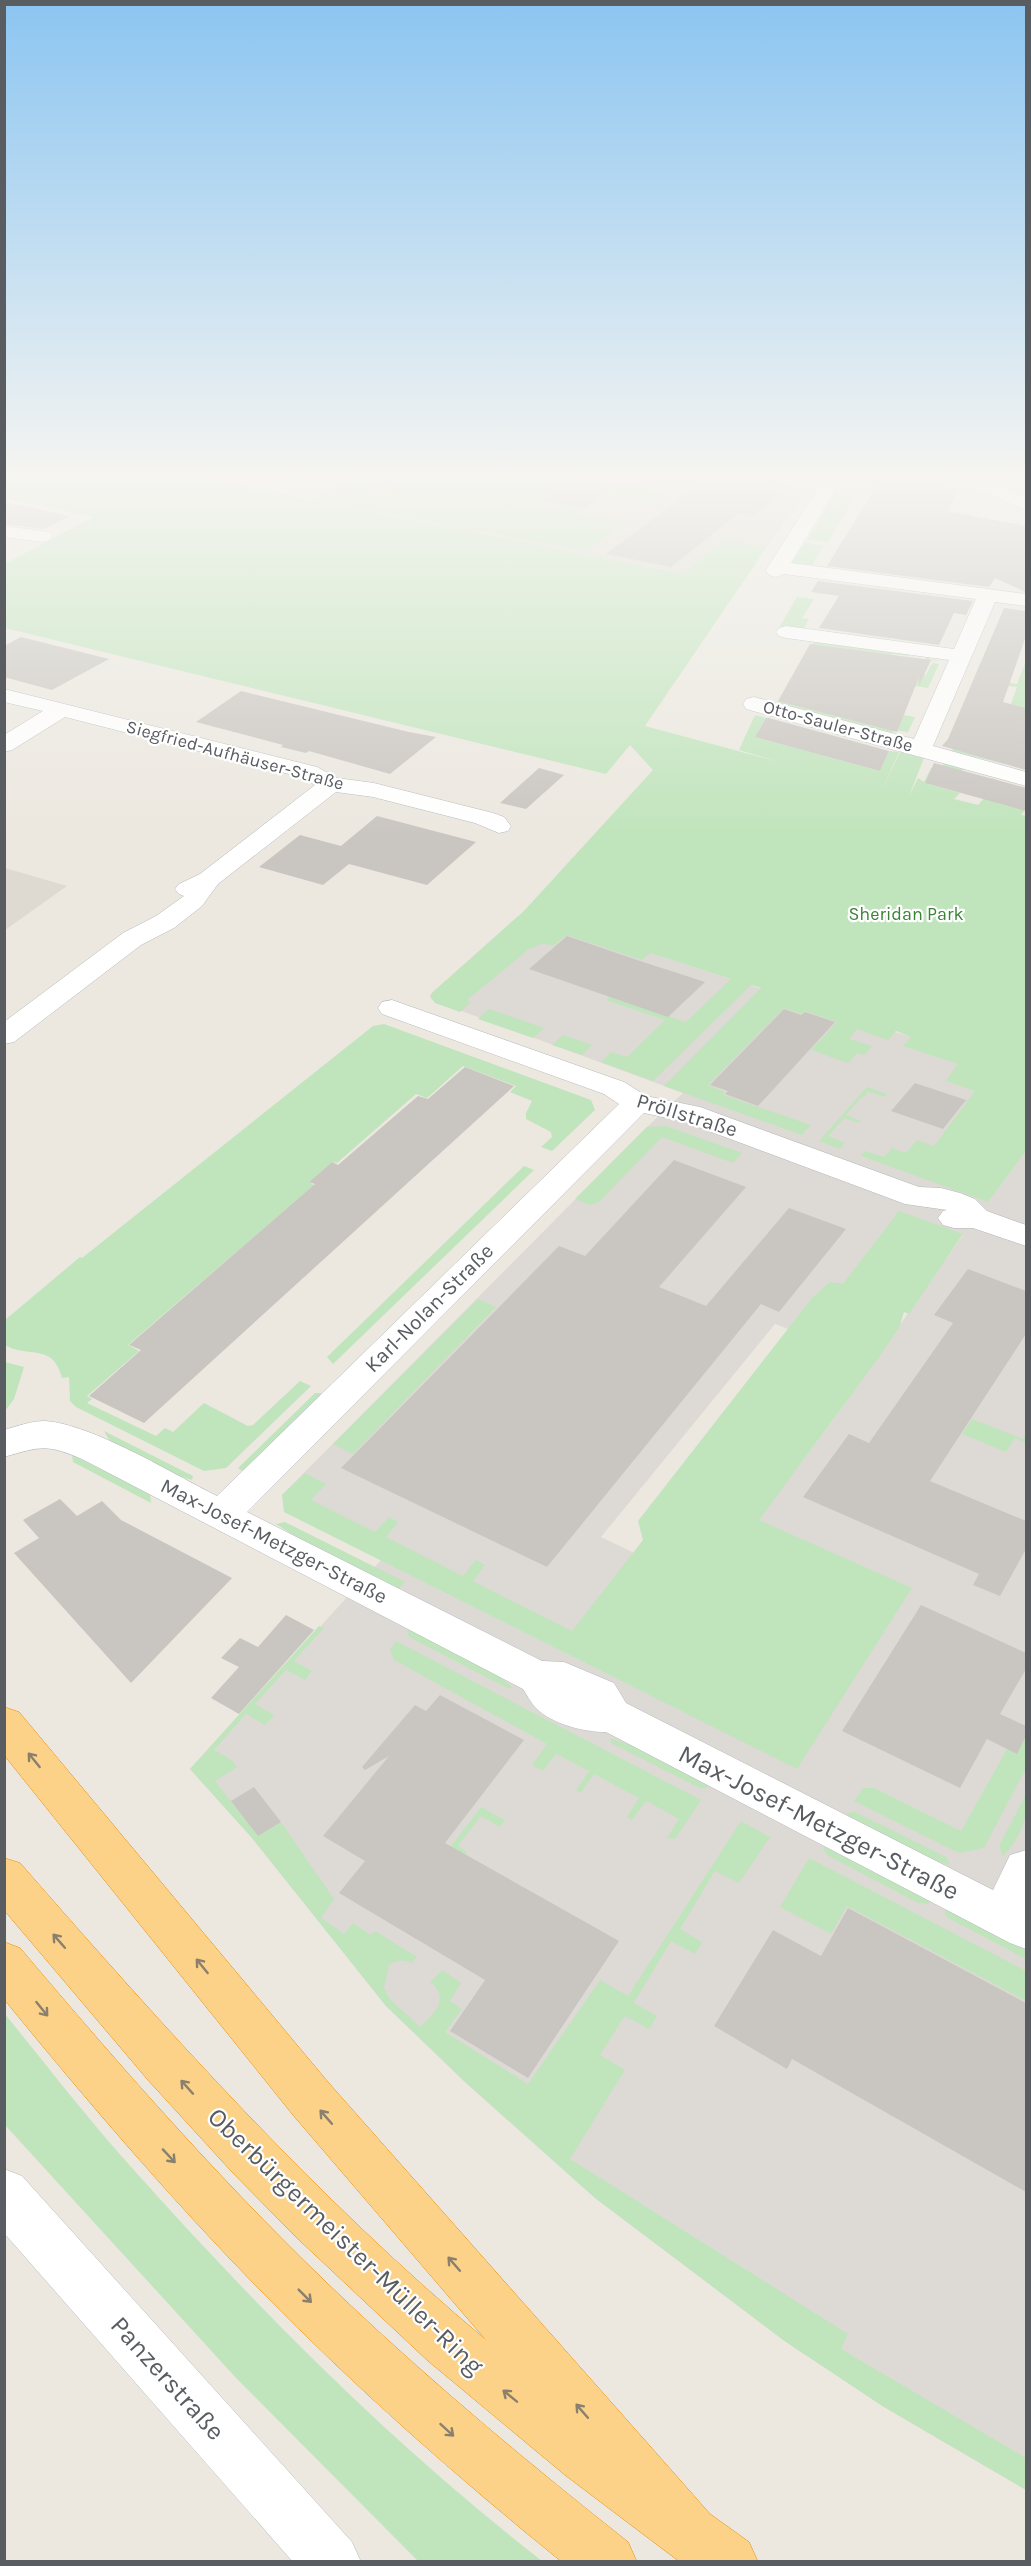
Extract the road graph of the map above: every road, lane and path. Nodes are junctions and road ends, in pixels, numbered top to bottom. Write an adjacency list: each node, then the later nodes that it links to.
1 (987, 597): 5 (street, Otto-Sauler-Straße)
2 (1005, 597): 3 (street)
3 (1026, 600)
4 (786, 632): 5 (street)
5 (962, 656): 10 (street, Otto-Sauler-Straße)
6 (4, 695): 8 (street, Siegfried-Aufhäuser-Straße)
7 (754, 704): 10 (street, Otto-Sauler-Straße)
8 (61, 710): 9 (street); 12 (street, Siegfried-Aufhäuser-Straße)
9 (4, 745)
10 (921, 748): 11 (street, Otto-Sauler-Straße)
11 (1026, 779)
12 (332, 784): 13 (street, Siegfried-Aufhäuser-Straße); 15 (street)
13 (499, 826)
14 (392, 1008): 16 (street, Pröllstraße)
15 (4, 1036)
16 (637, 1103): 17 (street, Pröllstraße); 19 (street, Karl-Nolan-Straße)
17 (1026, 1236)
18 (4, 1444): 19 (street, Max-Josef-Metzger-Straße)
19 (222, 1514): 23 (street, Max-Josef-Metzger-Straße)
20 (4, 1724): 26 (highway, one-way to 20)
21 (1026, 1869): 23 (street)
22 (4, 1877): 26 (highway, Oberbürgermeister-Müller-Ring, one-way to 22)
23 (1015, 1922)
24 (4, 1963): 28 (highway, one-way to 28)
25 (4, 2194): 27 (street, Panzerstraße)
26 (710, 2548)
27 (332, 2562)
28 (608, 2562)

